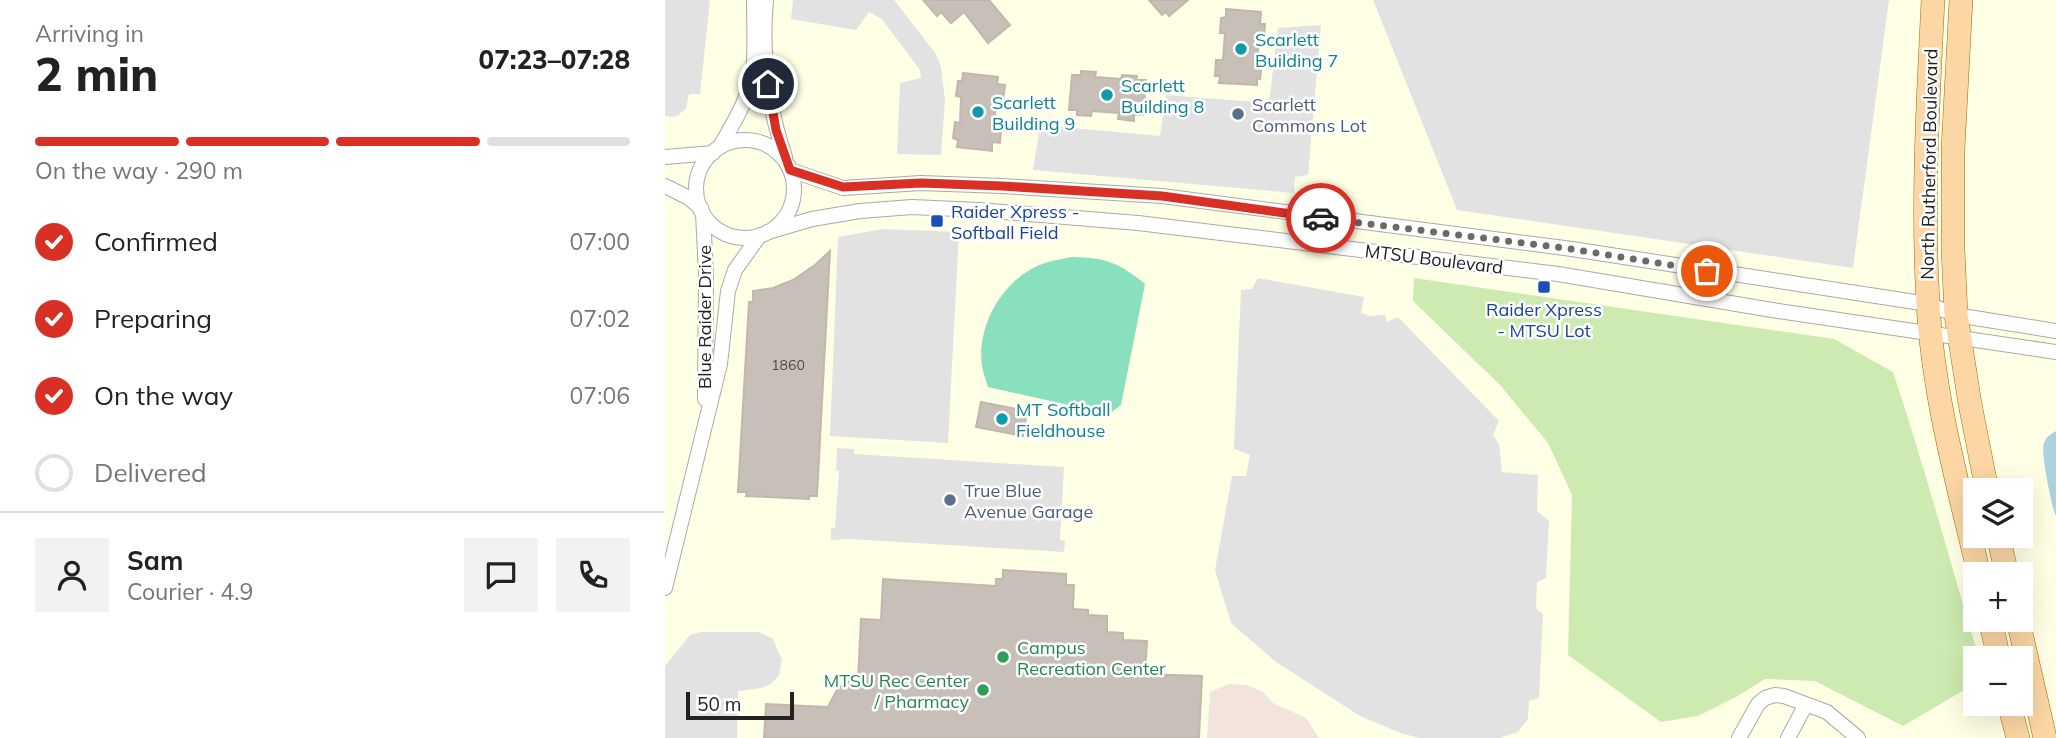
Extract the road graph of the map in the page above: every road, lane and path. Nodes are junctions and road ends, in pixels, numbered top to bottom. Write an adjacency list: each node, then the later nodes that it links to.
1 (754, 0): 5 (street)
2 (766, 0): 7 (street)
3 (1933, 0): 11 (main road, North Rutherford Boulevard)
4 (1961, 0): 12 (main road, North Rutherford Boulevard)
5 (716, 150): 6 (street); 7 (street); 9 (street)
6 (665, 157)
7 (788, 166): 10 (street); 11 (street, MTSU Boulevard)
8 (665, 186): 9 (street)
9 (702, 210): 10 (street); 17 (street, Blue Raider Drive)
10 (764, 234): 14 (street, MTSU Boulevard); 17 (street, Blue Raider Drive)
11 (1928, 304): 12 (street, MTSU Boulevard); 14 (main road, North Rutherford Boulevard)
12 (1956, 316): 13 (street, MTSU Boulevard); 15 (main road, North Rutherford Boulevard)
13 (2056, 331)
14 (1931, 335): 15 (street, MTSU Boulevard); 19 (main road, North Rutherford Boulevard)
15 (1959, 338): 16 (street, MTSU Boulevard); 18 (main road, North Rutherford Boulevard)
16 (2056, 352)
17 (704, 422): 20 (street, Blue Raider Drive)
18 (1985, 478)
19 (1976, 562)
20 (665, 588)
21 (2021, 632): 28 (main road)
22 (1805, 706): 24 (street); 25 (street); 26 (street)
23 (2013, 716): 27 (main road)
24 (1739, 738)
25 (1788, 738)
26 (1858, 738)
27 (2018, 738)
28 (2045, 738)

